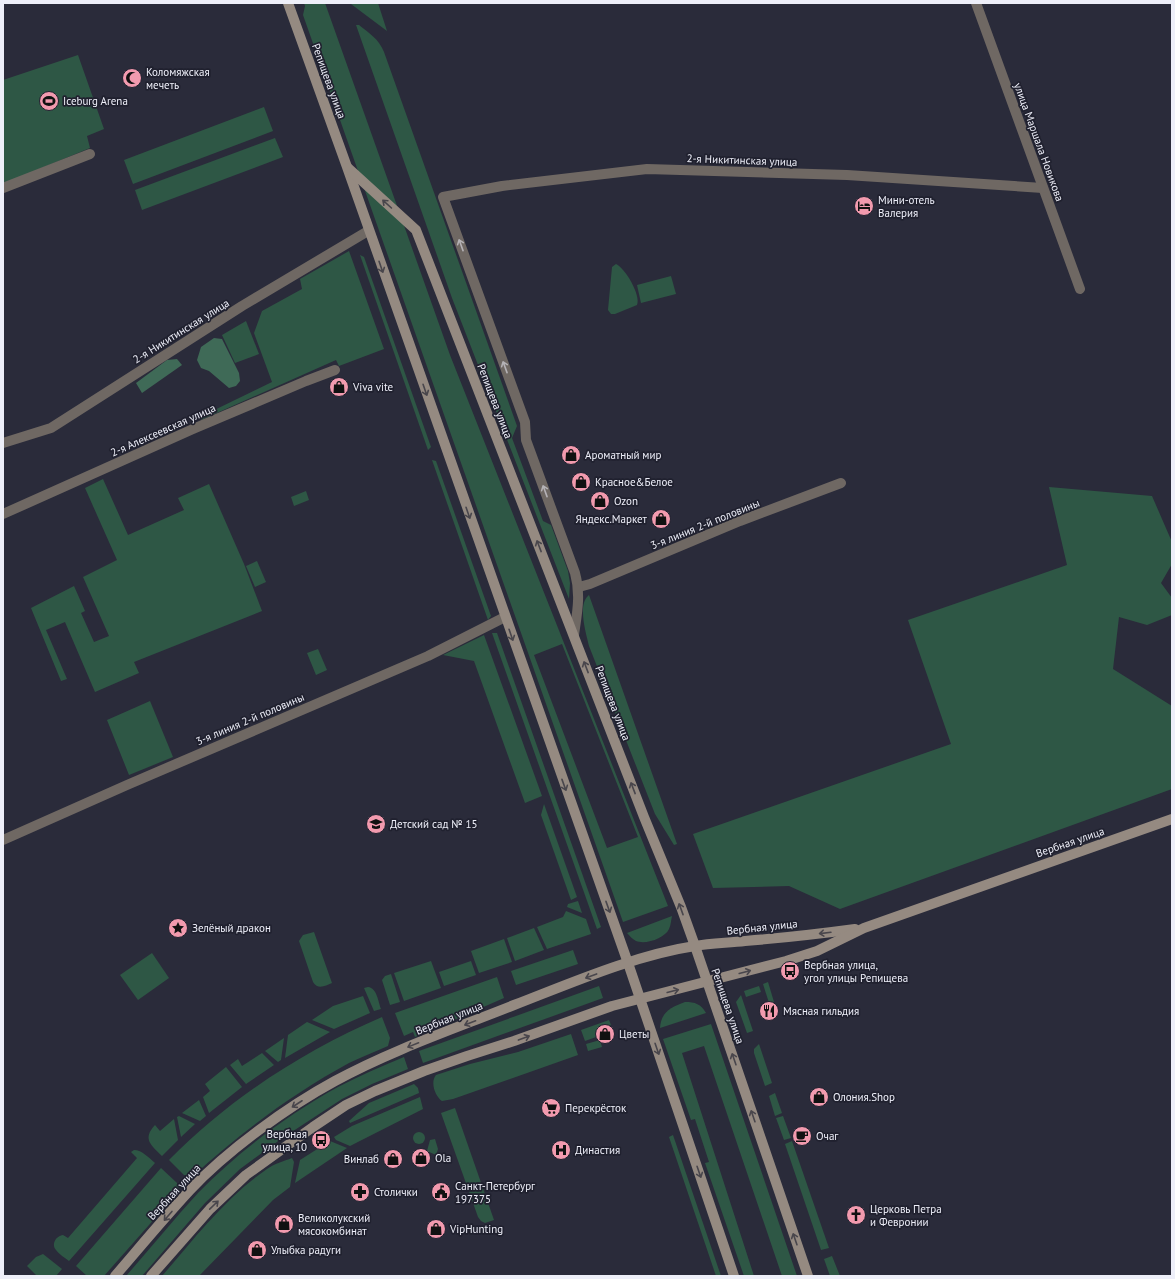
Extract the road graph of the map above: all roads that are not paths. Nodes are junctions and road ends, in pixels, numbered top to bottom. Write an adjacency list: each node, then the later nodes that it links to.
1 (288, 3): 4 (main road, Репищева улица)
2 (976, 3): 6 (street, улица Маршала Новикова)
3 (90, 154): 5 (street)
4 (347, 167): 7 (main road, Репищева улица); 15 (main road, Репищева улица, one-way to 4)
5 (3, 188)
6 (1043, 188): 8 (street, улица Маршала Новикова); 13 (street, 2-я Никитинская улица, one-way to 6)
7 (368, 231): 10 (street, 2-я Никитинская улица); 14 (main road, Репищева улица, one-way to 14)
8 (1080, 289)
9 (335, 370): 12 (street, 2-я Алексеевская улица)
10 (3, 443)
11 (841, 483): 13 (street, 3-я линия 2-й половины)
12 (3, 514)
13 (579, 587): 15 (street)
14 (505, 618): 17 (street, 3-я линия 2-й половины); 20 (main road, Репищева улица, one-way to 20)
15 (574, 635): 19 (main road, Репищева улица, one-way to 15)
16 (1172, 819): 18 (main road, Вербная улица)
17 (3, 840)
18 (864, 928): 19 (main road, Вербная улица, one-way to 19); 21 (main road, Вербная улица, one-way to 18)
19 (695, 946): 20 (main road, Вербная улица); 21 (main road, Репищева улица)
20 (628, 963): 22 (main road, Репищева улица); 23 (main road, Вербная улица, one-way to 23)
21 (707, 982): 22 (main road, Вербная улица, one-way to 21); 26 (main road, Репищева улица, one-way to 21)
22 (640, 999): 24 (main road, Вербная улица, one-way to 22); 25 (main road, Репищева улица, one-way to 25)
23 (115, 1276)
24 (151, 1276)
25 (734, 1276)
26 (808, 1276)

